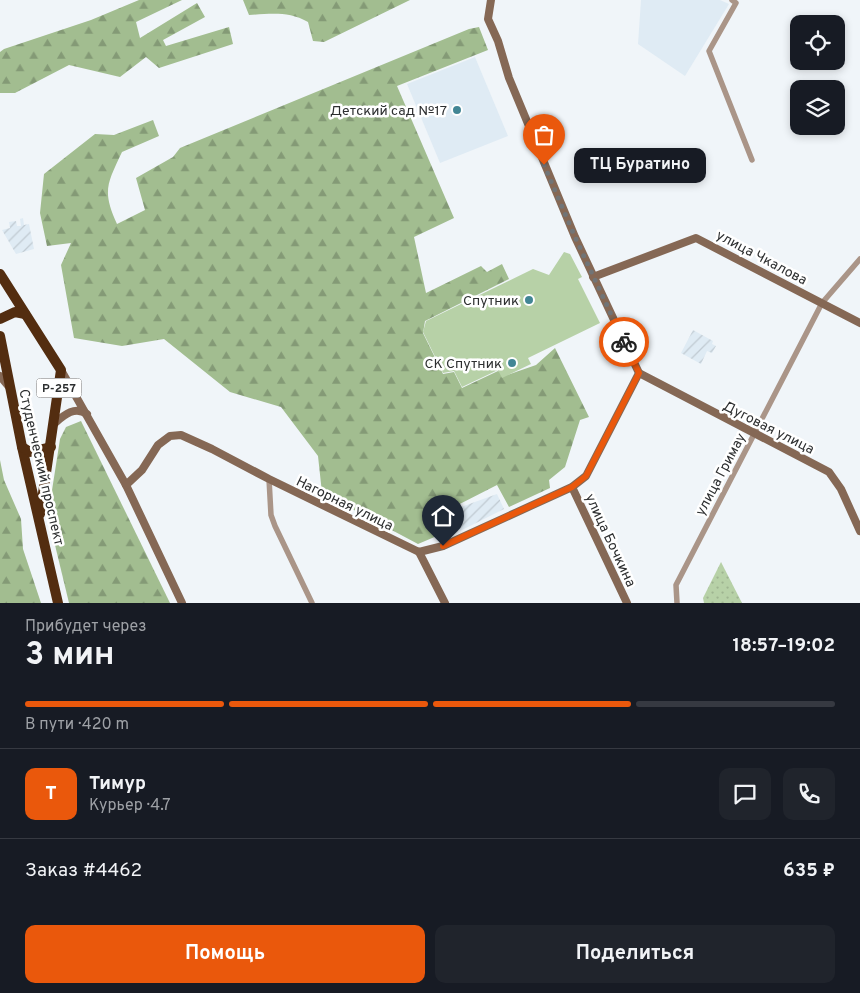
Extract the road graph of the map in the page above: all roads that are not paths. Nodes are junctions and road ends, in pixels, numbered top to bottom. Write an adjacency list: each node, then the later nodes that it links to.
1 (491, 0): 6 (main road)
2 (732, 0): 3 (street)
3 (752, 160)
4 (860, 259): 7 (street, улица Гримау)
5 (0, 274): 8 (highway, Р-257)
6 (593, 277): 7 (main road, улица Чкалова); 13 (main road)
7 (822, 303): 10 (main road, улица Чкалова); 18 (street, улица Гримау)
8 (25, 314): 9 (highway); 12 (highway, Р-257)
9 (0, 319)
10 (860, 323)
11 (0, 336): 15 (highway, Студенческий проспект / Р-257)
12 (61, 370): 16 (main road); 17 (highway, Р-257)
13 (639, 373): 18 (main road, Дуговая улица); 23 (main road)
14 (0, 376): 15 (main road)
15 (10, 389): 19 (highway, Студенческий проспект / Р-257)
16 (87, 414): 17 (main road); 22 (main road)
17 (55, 423): 20 (highway, Р-257)
18 (755, 434): 25 (main road, Дуговая улица); 32 (street, улица Гримау)
19 (22, 447): 20 (highway); 24 (highway, Студенческий проспект / Р-257)
20 (52, 447): 24 (highway, Р-257)
21 (269, 479): 22 (main road, Нагорная улица); 26 (main road, Нагорная улица); 29 (street)
22 (126, 485): 28 (main road)
23 (572, 487): 26 (main road); 31 (main road, улица Бочкина)
24 (40, 518): 27 (highway, Студенческий проспект / Р-257)
25 (860, 531)
26 (419, 552): 30 (main road)
27 (58, 603)
28 (182, 603)
29 (312, 603)
30 (445, 603)
31 (627, 603)
32 (677, 603)

